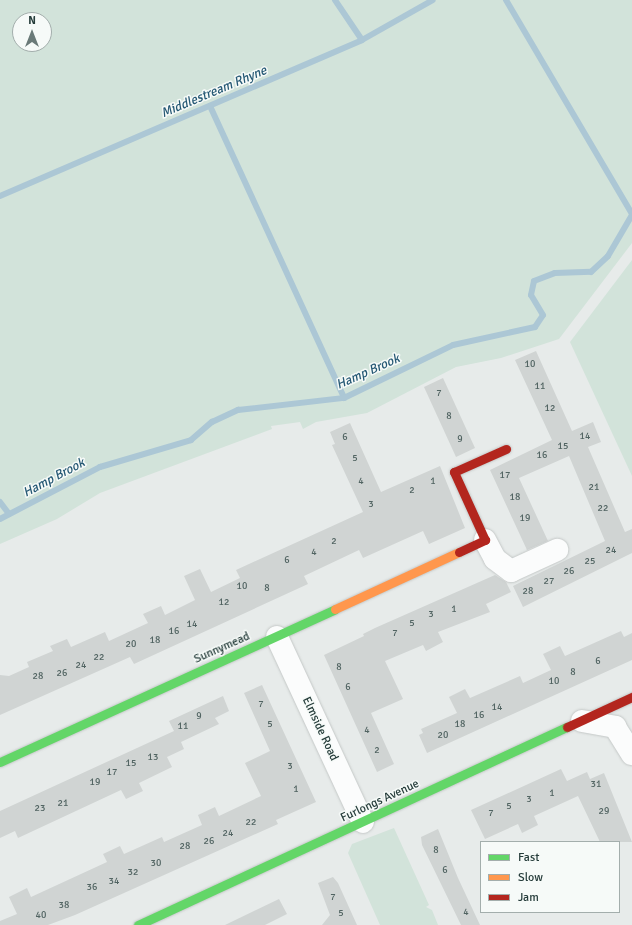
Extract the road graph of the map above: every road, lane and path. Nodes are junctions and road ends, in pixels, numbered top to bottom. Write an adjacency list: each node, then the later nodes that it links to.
1 (506, 449): 2 (street)
2 (485, 540): 3 (street); 4 (street, Sunnymead)
3 (557, 550)
4 (277, 637): 8 (street, Sunnymead); 9 (street, Elmside Road)
5 (632, 697): 6 (street, Furlongs Avenue)
6 (582, 721): 7 (street); 9 (street, Furlongs Avenue)
7 (632, 754)
8 (0, 762)
9 (364, 822): 10 (street, Furlongs Avenue)
10 (138, 925)

